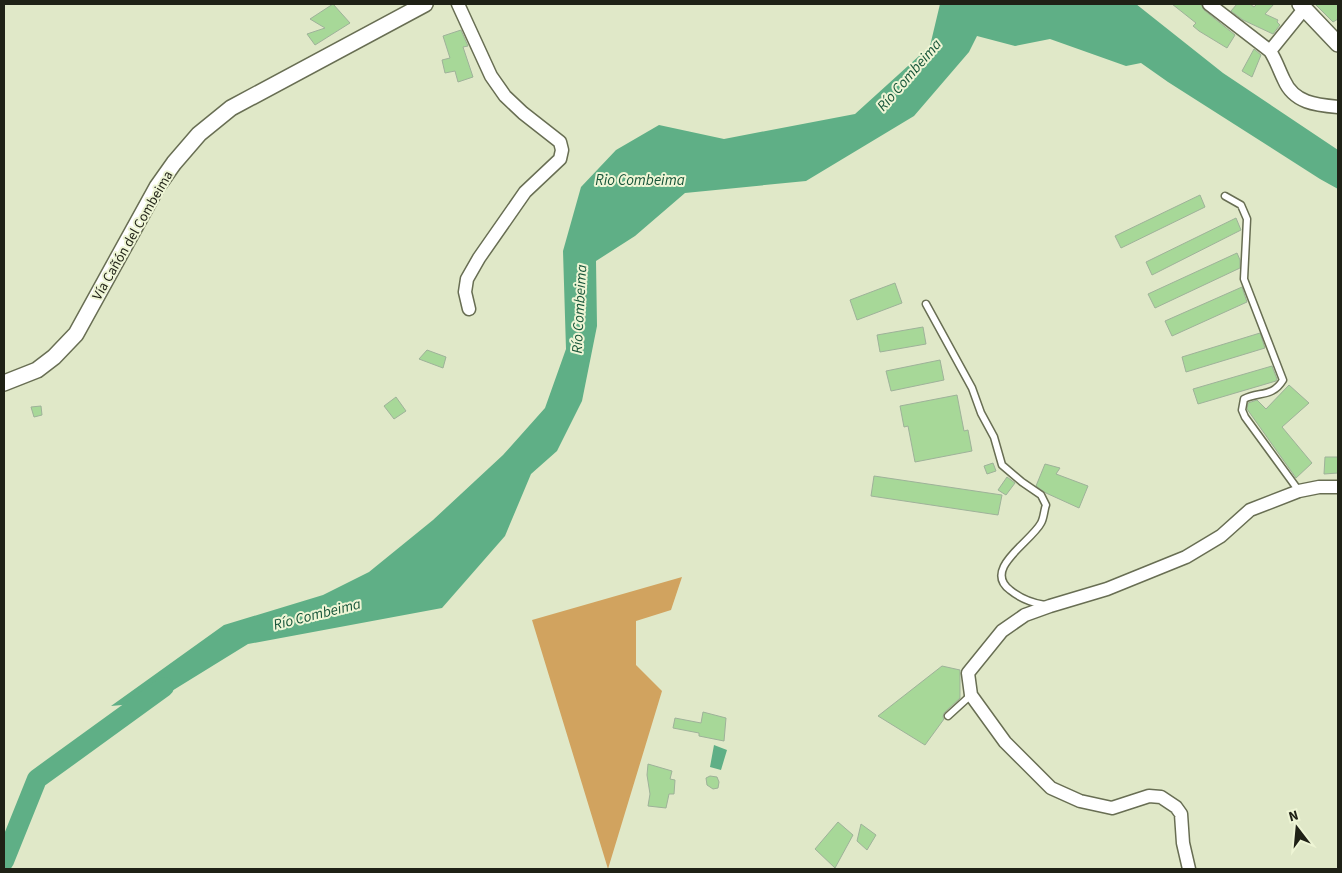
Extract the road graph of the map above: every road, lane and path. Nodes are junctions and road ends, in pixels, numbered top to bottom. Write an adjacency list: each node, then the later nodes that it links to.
1 (425, 4): 11 (street, Vía Cañón del Combeima)
2 (458, 4): 10 (street)
3 (1209, 4): 6 (street)
4 (1302, 6): 5 (street); 6 (street)
5 (1338, 44)
6 (1270, 51): 7 (street)
7 (1338, 107)
8 (1225, 196): 13 (lane)
9 (926, 304): 14 (lane)
10 (469, 309)
11 (4, 382)
12 (1338, 487): 13 (street)
13 (1299, 491): 14 (street)
14 (1050, 606): 15 (street)
15 (971, 695): 16 (lane); 17 (street)
16 (948, 716)
17 (1189, 869)

